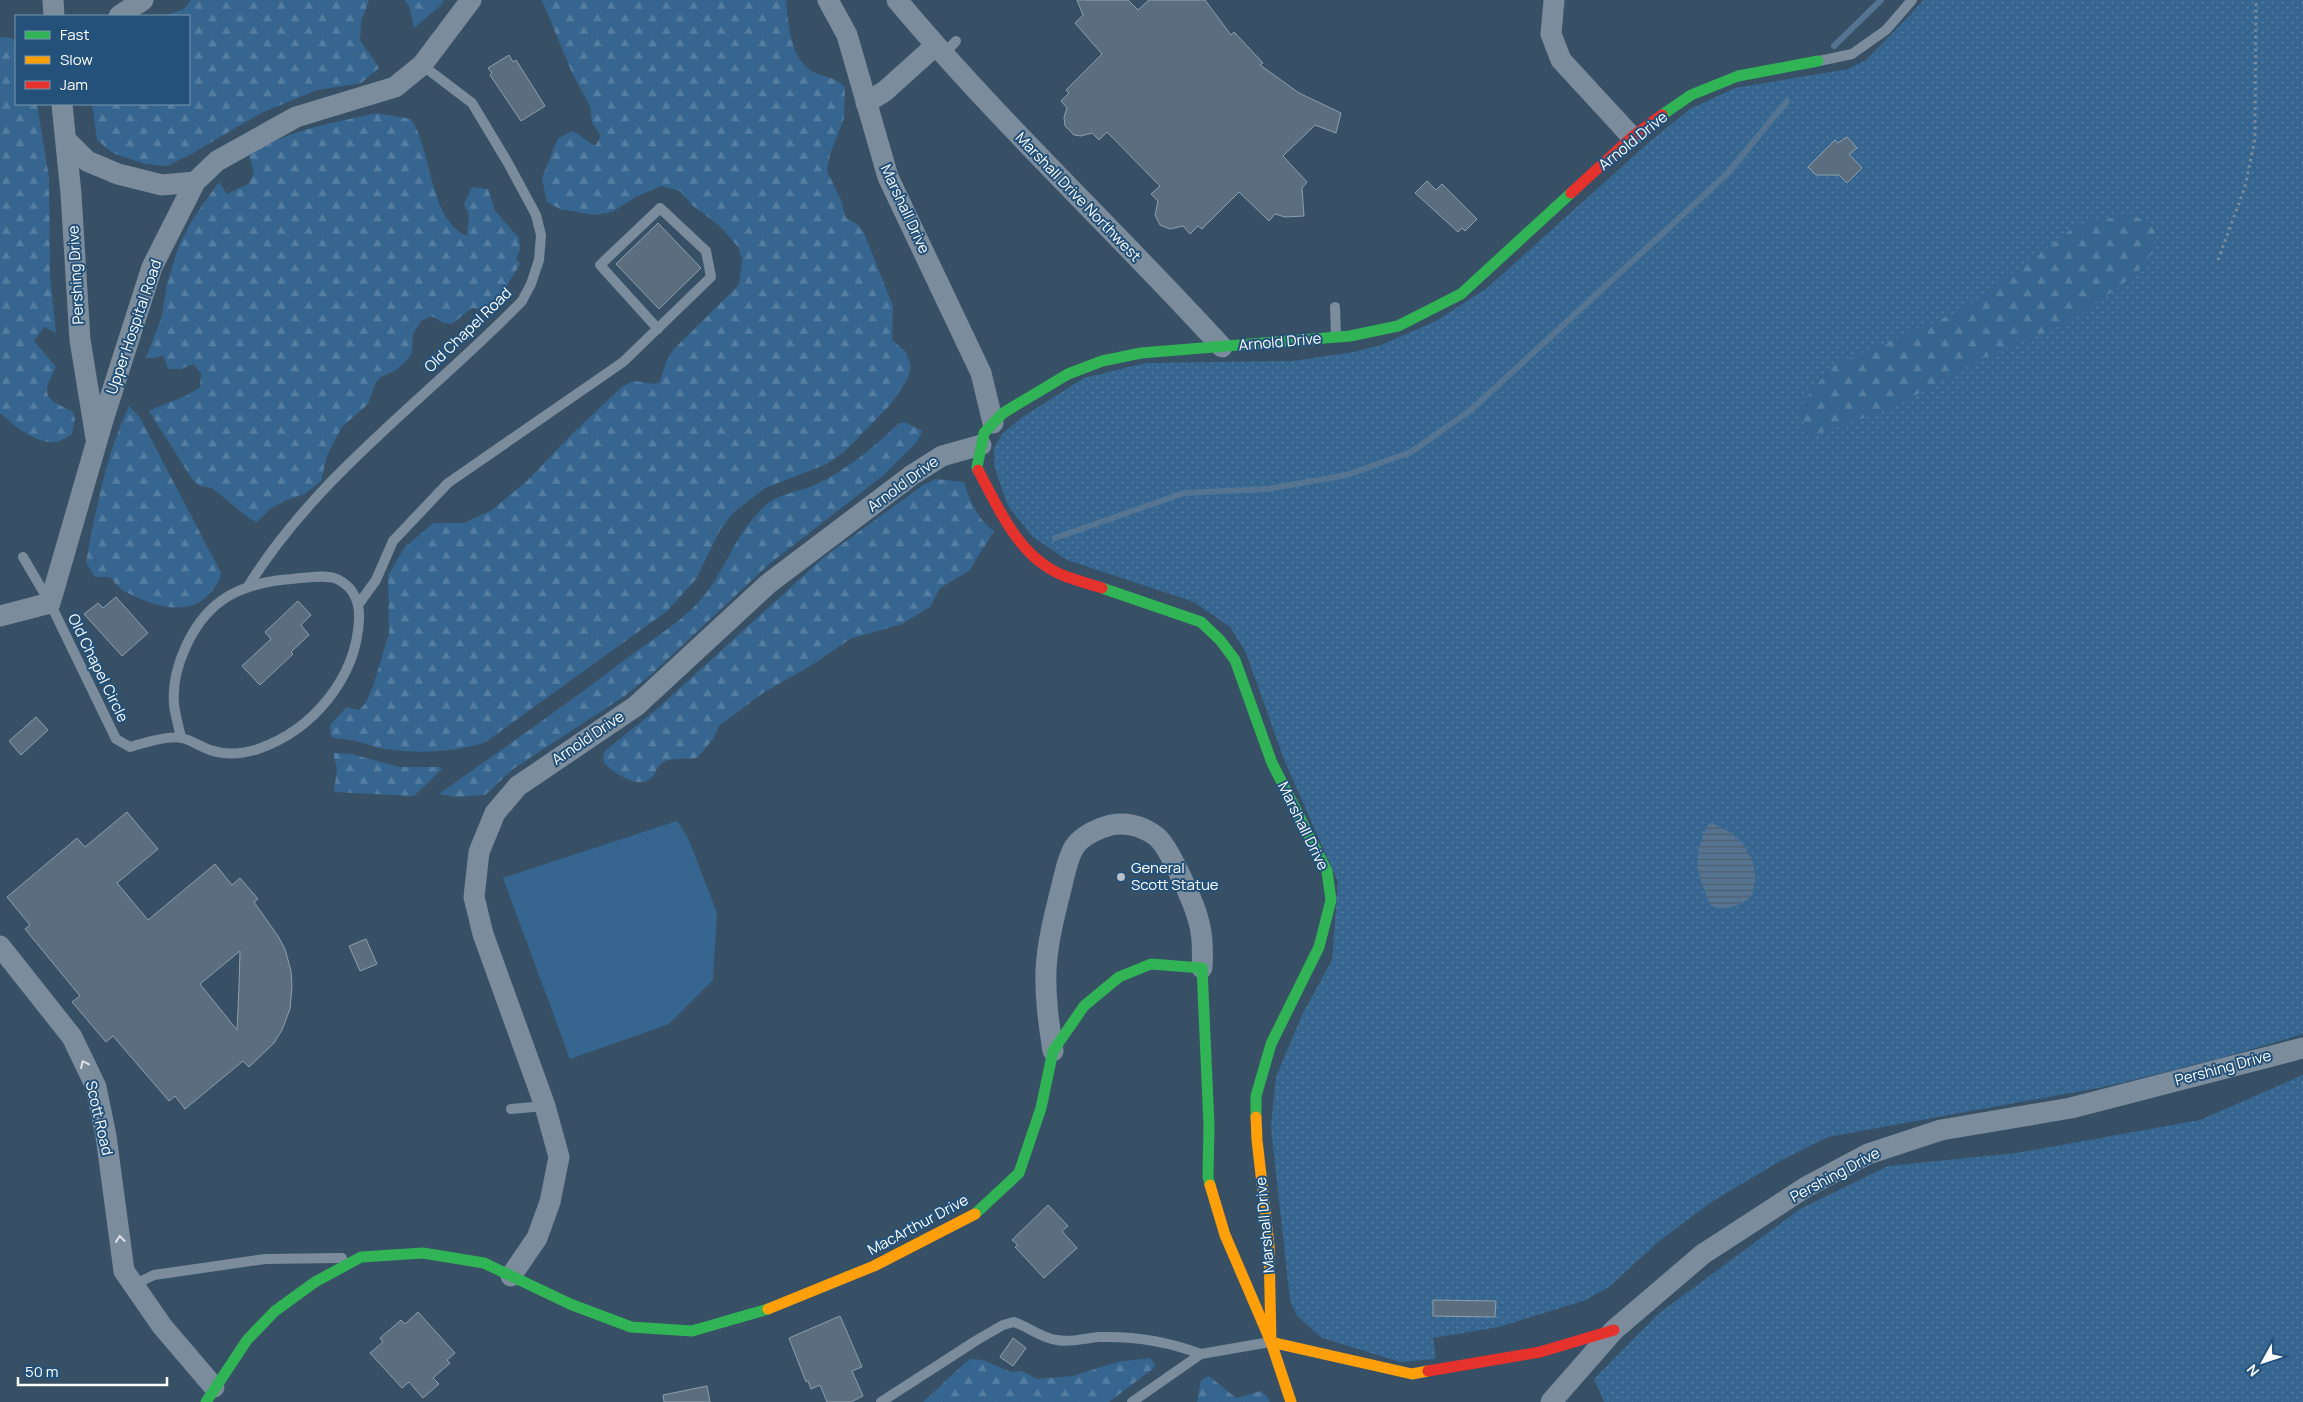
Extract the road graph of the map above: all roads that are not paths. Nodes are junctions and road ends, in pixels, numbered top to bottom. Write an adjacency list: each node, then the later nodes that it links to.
1 (53, 0): 8 (street)
2 (143, 0): 9 (street)
3 (471, 0): 12 (street, Upper Hospital Road)
4 (828, 0): 13 (street)
5 (1554, 0): 15 (street)
6 (1912, 0): 11 (lane)
7 (907, 5): 10 (street)
8 (54, 15)
9 (120, 15)
10 (945, 47): 13 (street); 21 (street, Marshall Drive Northwest)
11 (1818, 61): 15 (street, Arnold Drive)
12 (422, 65): 17 (street, Upper Hospital Road); 26 (lane, Old Chapel Road)
13 (866, 103): 22 (street, Marshall Drive)
14 (62, 105): 16 (street, Pershing Drive)
15 (1632, 137): 20 (street, Arnold Drive)
16 (66, 140): 17 (street); 23 (street, Pershing Drive)
17 (195, 182): 23 (street, Upper Hospital Road)
18 (1335, 307): 20 (lane)
19 (658, 329): 19 (lane); 28 (lane)
20 (1336, 337): 21 (street, Arnold Drive)
21 (1222, 347): 22 (street, Arnold Drive)
22 (994, 424): 24 (street, Arnold Drive)
23 (97, 445): 27 (street, Upper Hospital Road)
24 (981, 445): 35 (street, Arnold Drive); 41 (street, Marshall Drive)
25 (23, 557): 27 (lane, Old Chapel Circle)
26 (247, 588): 28 (lane); 30 (lane)
27 (50, 603): 29 (street); 30 (lane, Old Chapel Circle)
28 (358, 606): 30 (lane, Old Chapel Circle)
29 (0, 616)
30 (181, 738)
31 (0, 946): 39 (street, Scott Road, one-way to 31)
32 (1202, 968): 34 (street, MacArthur Drive); 34 (street); 41 (street)
33 (2303, 1048): 40 (street, Pershing Drive)
34 (1053, 1051): 38 (street, MacArthur Drive)
35 (545, 1106): 36 (lane); 38 (street, Arnold Drive)
36 (511, 1109)
37 (361, 1257): 38 (street, MacArthur Drive); 39 (lane); 43 (street, MacArthur Drive)
38 (511, 1276)
39 (132, 1286): 43 (street, Scott Road)
40 (1614, 1330): 41 (street); 47 (street, Pershing Drive)
41 (1271, 1342): 42 (lane); 46 (street, Marshall Drive)
42 (1201, 1354): 44 (lane); 45 (lane)
43 (210, 1395)
44 (881, 1402)
45 (1132, 1402)
46 (1291, 1402)
47 (1551, 1402)

